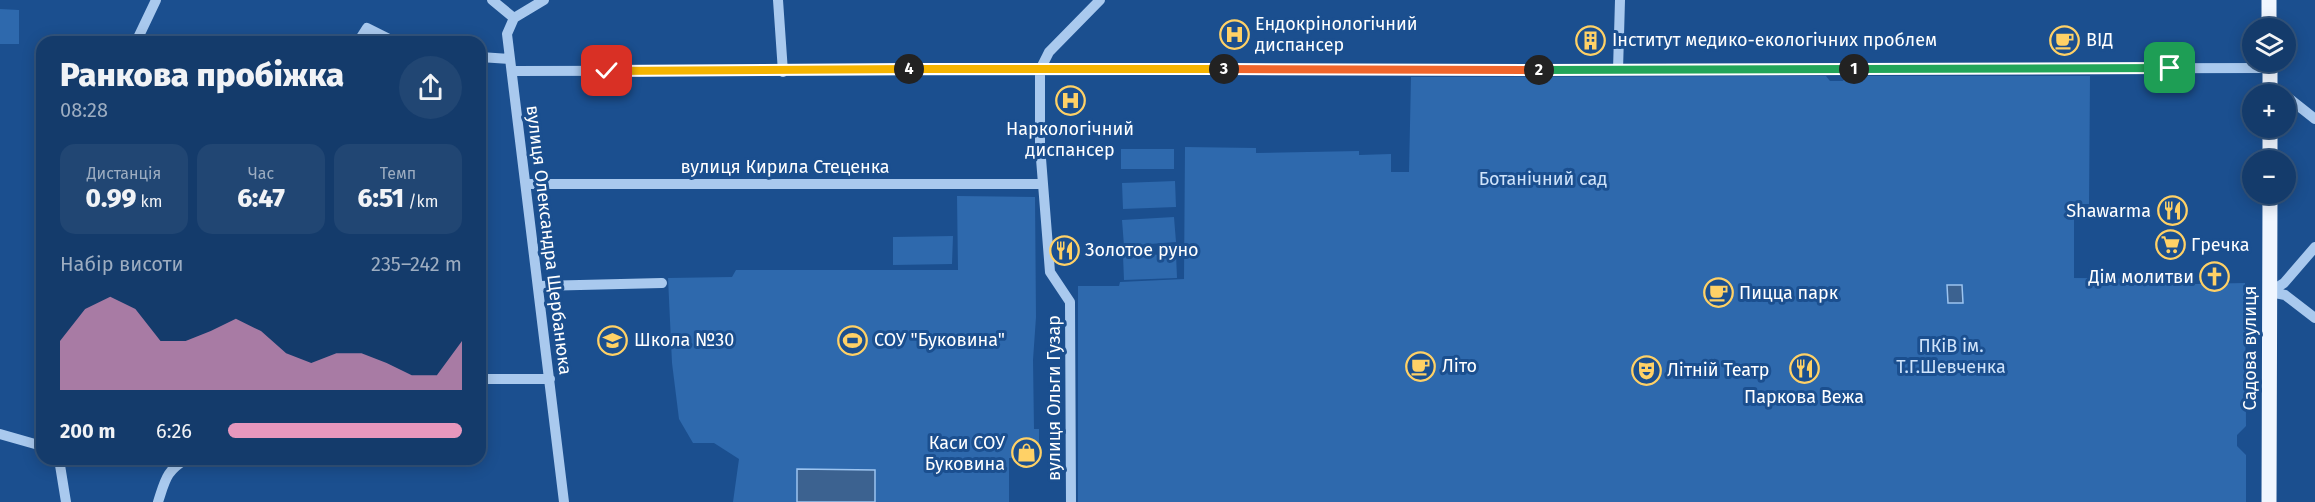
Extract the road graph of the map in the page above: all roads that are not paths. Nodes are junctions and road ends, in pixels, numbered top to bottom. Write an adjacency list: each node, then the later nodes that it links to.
1 (156, 0): 10 (street)
2 (492, 0): 8 (street)
3 (544, 0): 8 (street)
4 (778, 0): 19 (street)
5 (1100, 0): 16 (street)
6 (1620, 0): 17 (street)
7 (2269, 0): 9 (main road)
8 (514, 18): 14 (street, вулиця Олександра Щербанюка)
9 (2269, 18)
10 (139, 36)
11 (362, 36): 12 (street)
12 (383, 36)
13 (486, 57): 14 (street)
14 (510, 58): 18 (street, вулиця Олександра Щербанюка)
15 (2242, 65): 17 (street)
16 (1040, 70): 17 (street); 19 (street); 23 (street, вулиця Ольги Гузар)
17 (1618, 70)
18 (512, 71): 19 (street); 22 (street, вулиця Олександра Щербанюка)
19 (783, 72)
20 (2296, 104): 21 (street)
21 (2315, 119)
22 (526, 184): 23 (street, вулиця Кирила Стеценка); 27 (street, вулиця Олександра Щербанюка)
23 (1043, 184): 39 (street, вулиця Ольги Гузар)
24 (2270, 204): 28 (main road, Садова вулиця)
25 (2315, 247): 28 (street)
26 (662, 283): 27 (street)
27 (539, 286): 31 (street, вулиця Олександра Щербанюка)
28 (2270, 292): 29 (street); 40 (main road, Садова вулиця)
29 (2315, 318)
30 (486, 379): 31 (street)
31 (550, 380): 38 (street, вулиця Олександра Щербанюка)
32 (0, 434): 33 (street)
33 (36, 444)
34 (60, 465): 36 (street)
35 (176, 465): 37 (street)
36 (66, 502)
37 (158, 502)
38 (564, 502)
39 (1071, 502)
40 (2269, 502)

